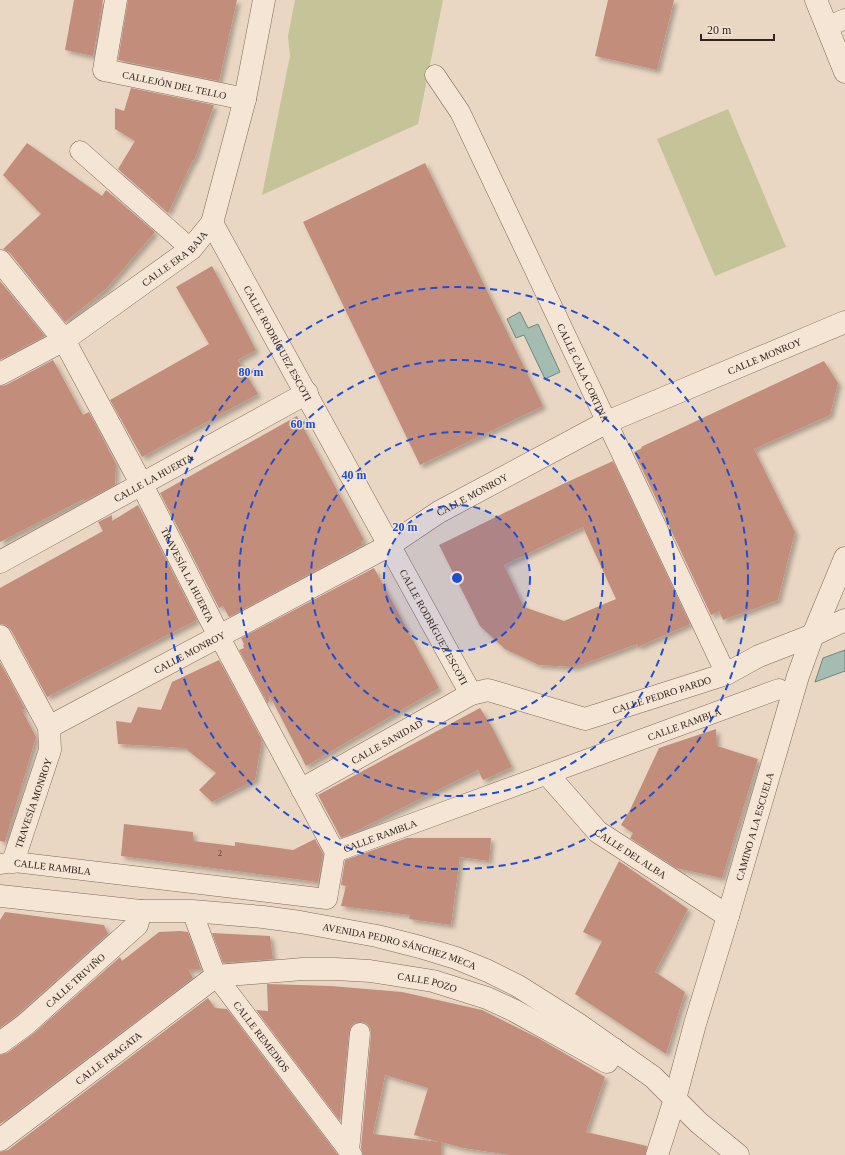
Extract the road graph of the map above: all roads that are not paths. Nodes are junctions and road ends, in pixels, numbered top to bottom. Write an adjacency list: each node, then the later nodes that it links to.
1 (116, 0): 7 (street, CALLEJÓN DEL TELLO)
2 (264, 0): 7 (street, CALLE ERA BAJA)
3 (816, 0): 4 (street)
4 (836, 23): 5 (street)
5 (845, 72)
6 (434, 75): 16 (street, CALLE CALA CORTINA)
7 (245, 99): 9 (street, CALLE ERA BAJA)
8 (80, 151): 10 (street)
9 (212, 223): 10 (street, CALLE ERA BAJA); 15 (street, CALLE RODRÍGUEZ ESCOTI)
10 (191, 249): 13 (street, CALLE ERA BAJA)
11 (0, 261): 13 (street, TRAVESÍA LA HUERTA)
12 (845, 322): 16 (street, CALLE MONROY)
13 (64, 340): 14 (street, CALLE ERA BAJA); 17 (street, TRAVESÍA LA HUERTA)
14 (0, 374)
15 (307, 394): 17 (street, CALLE LA HUERTA); 18 (street, CALLE RODRÍGUEZ ESCOTI)
16 (607, 422): 18 (street, CALLE MONROY); 25 (street, CALLE CALA CORTINA)
17 (142, 485): 20 (street, CALLE LA HUERTA); 24 (street, TRAVESÍA LA HUERTA)
18 (390, 545): 24 (street, CALLE MONROY); 27 (street, CALLE RODRÍGUEZ ESCOTI)
19 (845, 558): 22 (street, CAMINO A LA ESCUELA)
20 (0, 562)
21 (845, 620): 22 (street, CALLE PEDRO PARDO)
22 (812, 635): 25 (street, CALLE PEDRO PARDO); 36 (street, CAMINO A LA ESCUELA)
23 (0, 636): 28 (street, TRAVESÍA MONROY)
24 (219, 636): 28 (street, CALLE MONROY); 30 (street, TRAVESÍA LA HUERTA)
25 (726, 674): 27 (street, CALLE PEDRO PARDO)
26 (779, 689): 29 (street, CALLE RAMBLA)
27 (471, 694): 30 (street, CALLE SANIDAD)
28 (49, 726): 32 (street, TRAVESÍA MONROY)
29 (548, 775): 31 (street, CALLE RAMBLA); 36 (street, CALLE DEL ALBA)
30 (302, 789): 31 (street, TRAVESÍA LA HUERTA)
31 (335, 852): 32 (street, CALLE RAMBLA)
32 (6, 863)
33 (0, 896): 34 (street, AVENIDA PEDRO SÁNCHEZ MECA)
34 (141, 911): 35 (street, AVENIDA PEDRO SÁNCHEZ MECA); 39 (street, CALLE TRIVIÑO)
35 (192, 912): 37 (street, CALLE REMEDIOS); 40 (street, AVENIDA PEDRO SÁNCHEZ MECA)
36 (728, 916): 41 (street, CAMINO A LA ESCUELA)
37 (216, 976): 40 (street, CALLE POZO); 42 (street, CALLE FRAGATA); 43 (street, CALLE REMEDIOS)
38 (360, 1033): 43 (street, CALLE REMEDIOS)
39 (0, 1043)
40 (614, 1049): 41 (street, AVENIDA PEDRO SÁNCHEZ MECA)
41 (675, 1099): 44 (street, CAMINO A LA ESCUELA); 45 (street, AVENIDA PEDRO SÁNCHEZ MECA)
42 (0, 1140)
43 (350, 1153)
44 (657, 1155)
45 (738, 1155)

